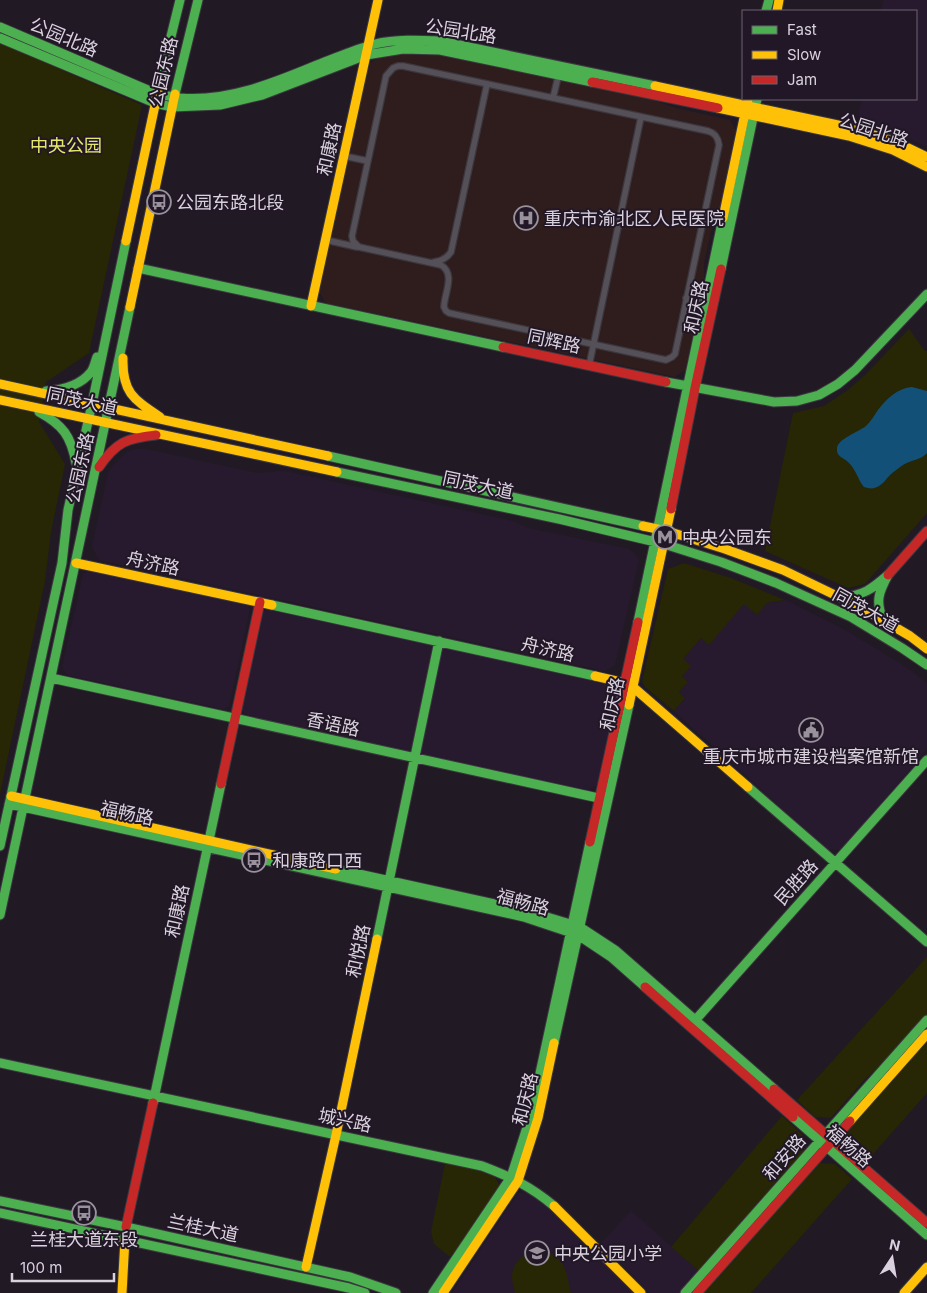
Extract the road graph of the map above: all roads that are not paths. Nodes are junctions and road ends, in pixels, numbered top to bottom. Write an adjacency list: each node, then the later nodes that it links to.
1 (180, 0): 10 (main road, 公园东路)
2 (198, 0): 11 (main road, 公园东路)
3 (378, 0): 6 (main road, 和康路)
4 (0, 27): 10 (main road, 公园北路)
5 (0, 38): 10 (main road, 公园北路)
6 (367, 50): 7 (main road, 公园北路); 11 (main road, 公园北路); 14 (main road, 和康路)
7 (559, 71): 9 (street); 12 (main road, 公园北路)
8 (487, 84): 9 (street); 16 (street); 20 (street)
9 (553, 98): 13 (street)
10 (156, 99): 11 (main road, 公园北路); 26 (main road, 公园东路)
11 (172, 102): 21 (main road, 公园东路)
12 (751, 107): 15 (main road, 公园北路); 17 (main road, 公园北路); 24 (main road, 和庆路)
13 (641, 116): 23 (street); 28 (street)
14 (344, 156): 16 (street); 18 (main road, 和康路)
15 (927, 157)
16 (368, 161): 19 (street)
17 (927, 167)
18 (326, 240): 19 (street); 25 (main road, 和康路)
19 (359, 247): 20 (street)
20 (430, 262): 28 (street)
21 (138, 268): 25 (main road, 同辉路); 27 (main road, 公园东路)
22 (927, 294): 31 (main road, 同辉路)
23 (686, 298): 24 (street); 28 (street)
24 (709, 303): 31 (main road, 和庆路)
25 (311, 306): 29 (main road, 同辉路)
26 (105, 338): 32 (main road); 34 (main road, 公园东路)
27 (123, 342): 36 (main road, 公园东路); 38 (main road)
28 (594, 344): 29 (street)
29 (589, 366): 31 (main road, 同辉路)
30 (0, 384): 32 (main road, 同茂大道)
31 (691, 387): 43 (main road, 和庆路); 44 (main road, 和庆路)
32 (33, 391): 34 (main road, 同茂大道)
33 (0, 400): 35 (main road, 同茂大道)
34 (92, 404): 36 (main road, 同茂大道); 37 (main road, 公园东路)
35 (30, 407): 37 (main road, 同茂大道); 41 (main road)
36 (109, 408): 38 (main road, 同茂大道); 39 (main road, 公园东路)
37 (88, 418): 39 (main road, 同茂大道); 41 (main road, 公园东路)
38 (166, 421): 43 (main road, 同茂大道)
39 (106, 422): 40 (main road, 同茂大道); 42 (main road, 公园东路)
40 (164, 434): 42 (main road); 46 (main road, 同茂大道)
41 (77, 470): 60 (main road, 公园东路)
42 (95, 474): 47 (main road, 公园东路)
43 (657, 529): 44 (main road, 同茂大道); 46 (main road, 和庆路)
44 (666, 531): 46 (main road, 和庆路); 49 (main road, 同茂大道)
45 (927, 531): 48 (main road)
46 (659, 543): 54 (main road, 同茂大道); 56 (main road, 和庆路)
47 (76, 563): 50 (main road, 舟济路); 55 (main road, 公园东路)
48 (888, 575): 49 (main road); 51 (main road)
49 (841, 598): 51 (main road, 同茂大道)
50 (260, 602): 52 (main road, 舟济路); 57 (main road, 和康路)
51 (883, 620): 53 (main road, 同茂大道)
52 (440, 641): 56 (main road, 舟济路); 58 (main road, 和悦路)
53 (927, 649)
54 (927, 666)
55 (51, 678): 57 (main road, 香语路); 62 (main road, 公园东路)
56 (629, 685): 61 (main road, 和庆路); 65 (main road, 舟济路)
57 (235, 719): 58 (main road, 香语路); 63 (main road, 和康路)
58 (415, 758): 61 (main road, 香语路); 66 (main road, 和悦路)
59 (927, 760): 65 (main road, 民胜路)
60 (10, 800): 62 (main road, 福畅路); 64 (main road, 公园东路)
61 (604, 800): 68 (main road, 和庆路)
62 (24, 803): 63 (main road, 福畅路); 67 (main road, 公园东路)
63 (208, 844): 66 (main road, 福畅路); 74 (main road, 和康路)
64 (0, 846)
65 (836, 862): 69 (main road, 舟济路); 71 (main road, 民胜路)
66 (389, 884): 68 (main road, 福畅路); 75 (main road, 和悦路)
67 (0, 914)
68 (575, 929): 71 (main road, 福畅路); 77 (main road, 和庆路)
69 (927, 942)
70 (927, 1020): 76 (main road, 和安路)
71 (692, 1023): 76 (main road, 福畅路)
72 (927, 1034): 76 (main road, 和安路)
73 (0, 1063): 74 (main road, 城兴路)
74 (154, 1096): 75 (main road, 城兴路); 81 (main road, 和康路)
75 (336, 1135): 77 (main road, 城兴路); 84 (main road, 和悦路)
76 (826, 1141): 80 (main road, 福畅路); 82 (main road, 福畅路); 92 (main road, 和安路); 93 (main road, 和安路)
77 (514, 1179): 89 (main road, 和庆路); 90 (main road, 和庆路); 91 (main road, 城兴路)
78 (0, 1201): 81 (main road, 兰桂大道)
79 (0, 1213): 83 (main road, 兰桂大道)
80 (927, 1223)
81 (126, 1227): 84 (main road, 兰桂大道)
82 (927, 1235)
83 (125, 1239): 86 (main road); 87 (main road, 兰桂大道)
84 (306, 1267): 88 (main road, 兰桂大道)
85 (927, 1267): 94 (main road)
86 (122, 1293)
87 (364, 1293)
88 (396, 1293)
89 (433, 1293)
90 (442, 1293)
91 (641, 1293)
92 (686, 1293)
93 (698, 1293)
94 (904, 1293)

